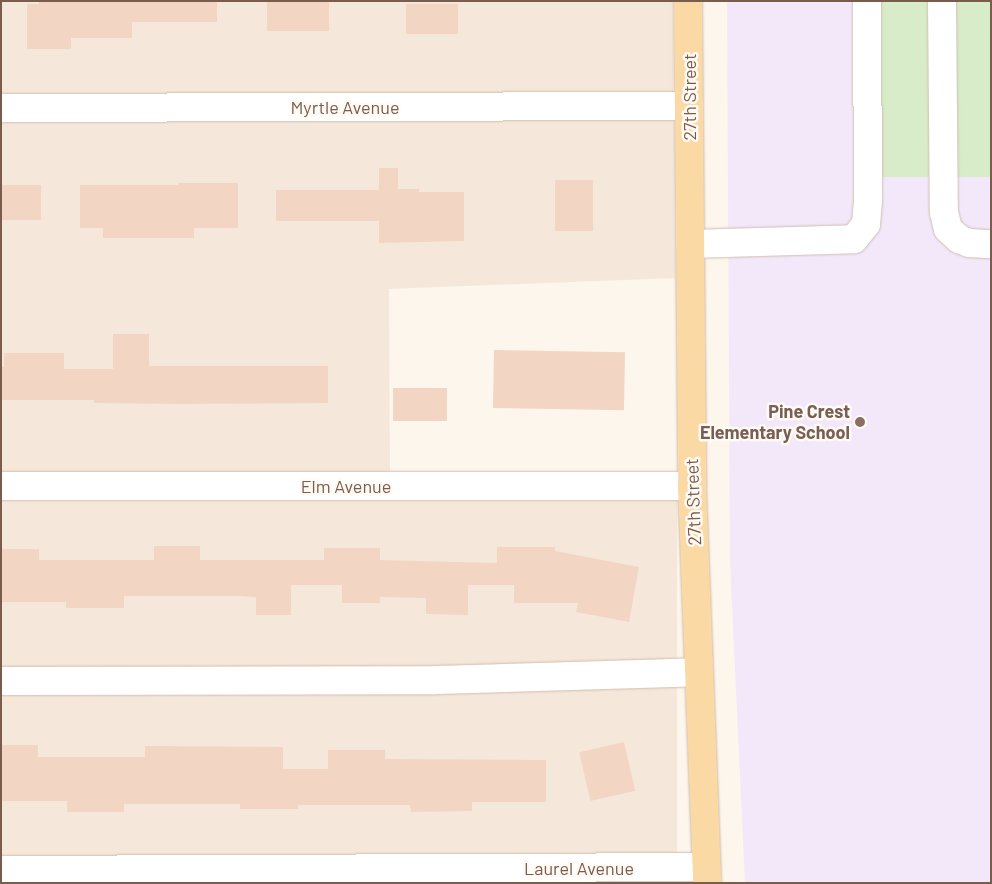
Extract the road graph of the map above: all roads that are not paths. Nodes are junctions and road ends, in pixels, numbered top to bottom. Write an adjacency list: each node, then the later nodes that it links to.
1 (688, 1): 4 (main road, 27th Street)
2 (867, 1): 6 (street)
3 (942, 1): 7 (street)
4 (689, 106): 5 (street, Myrtle Avenue); 6 (main road, 27th Street)
5 (1, 108)
6 (690, 244): 9 (main road, 27th Street)
7 (991, 244)
8 (1, 486): 9 (street, Elm Avenue)
9 (692, 486): 10 (main road, 27th Street)
10 (698, 672): 11 (street); 13 (main road, 27th Street)
11 (1, 681)
12 (1, 870): 13 (street, Laurel Avenue)
13 (706, 875)

